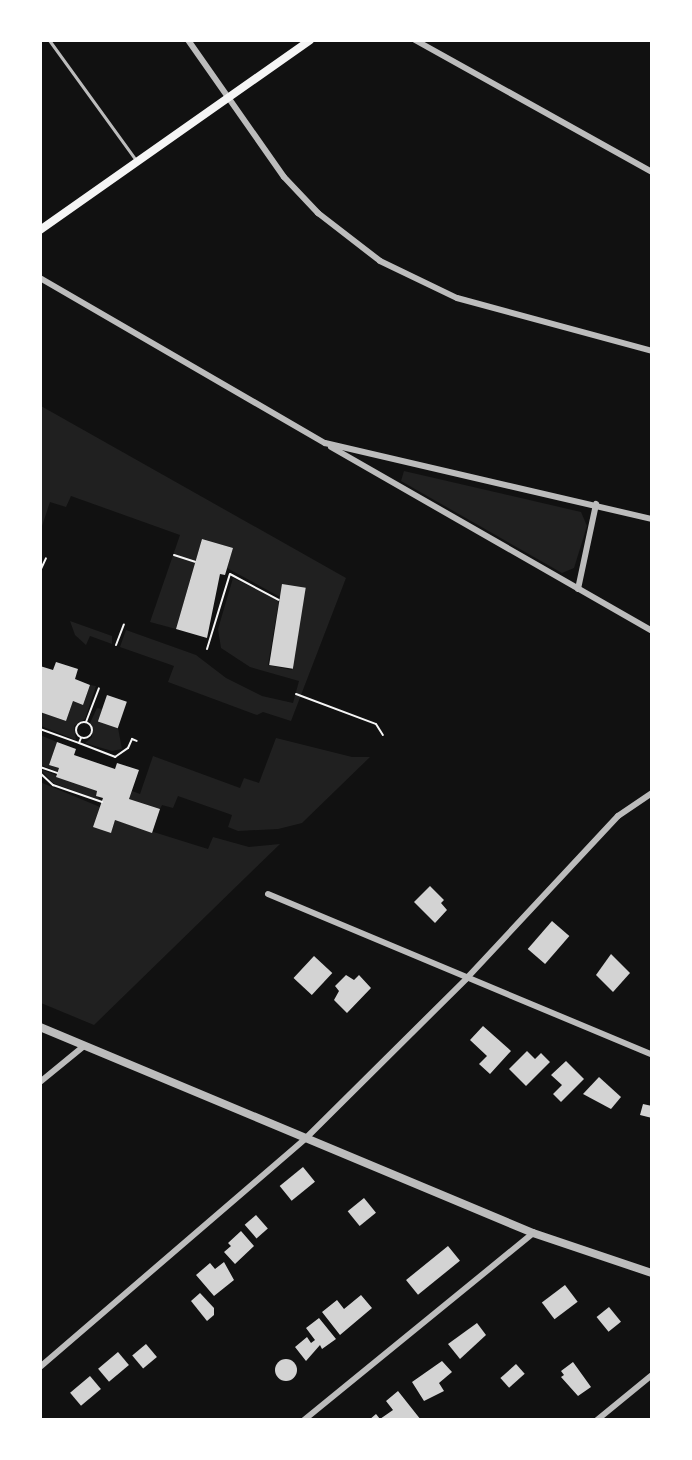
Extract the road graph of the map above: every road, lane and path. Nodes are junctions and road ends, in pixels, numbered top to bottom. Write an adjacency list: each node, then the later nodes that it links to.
1 (49, 40): 6 (lane)
2 (188, 40): 5 (street)
3 (310, 40): 5 (main road)
4 (415, 40): 7 (street)
5 (229, 97): 6 (main road); 10 (street)
6 (137, 162): 8 (main road)
7 (651, 172)
8 (41, 228)
9 (40, 278): 11 (street)
10 (651, 351)
11 (325, 443): 12 (street); 18 (street)
12 (596, 504): 13 (street); 18 (street)
13 (651, 519)
14 (174, 555): 16 (path)
15 (46, 558): 17 (path)
16 (195, 562)
17 (40, 571)
18 (578, 589): 21 (street)
19 (279, 600): 23 (path)
20 (124, 624): 22 (path)
21 (651, 631)
22 (116, 645)
23 (207, 649)
24 (99, 688): 26 (path)
25 (296, 694): 28 (path)
26 (86, 723): 29 (path); 29 (path)
27 (40, 729): 31 (path)
28 (383, 735)
29 (81, 738): 31 (path)
30 (137, 741): 31 (path)
31 (79, 744)
32 (40, 767): 34 (path)
33 (40, 773): 36 (path)
34 (57, 773)
35 (651, 792): 38 (street)
36 (102, 802)
37 (268, 894): 38 (street)
38 (466, 979): 41 (street); 43 (street)
39 (40, 1027): 40 (street)
40 (84, 1046): 42 (street); 43 (street)
41 (651, 1055)
42 (40, 1082)
43 (305, 1139): 44 (street); 46 (street)
44 (533, 1233): 45 (street); 48 (street)
45 (651, 1273)
46 (40, 1367)
47 (651, 1374): 49 (street)
48 (304, 1419)
49 (597, 1419)

